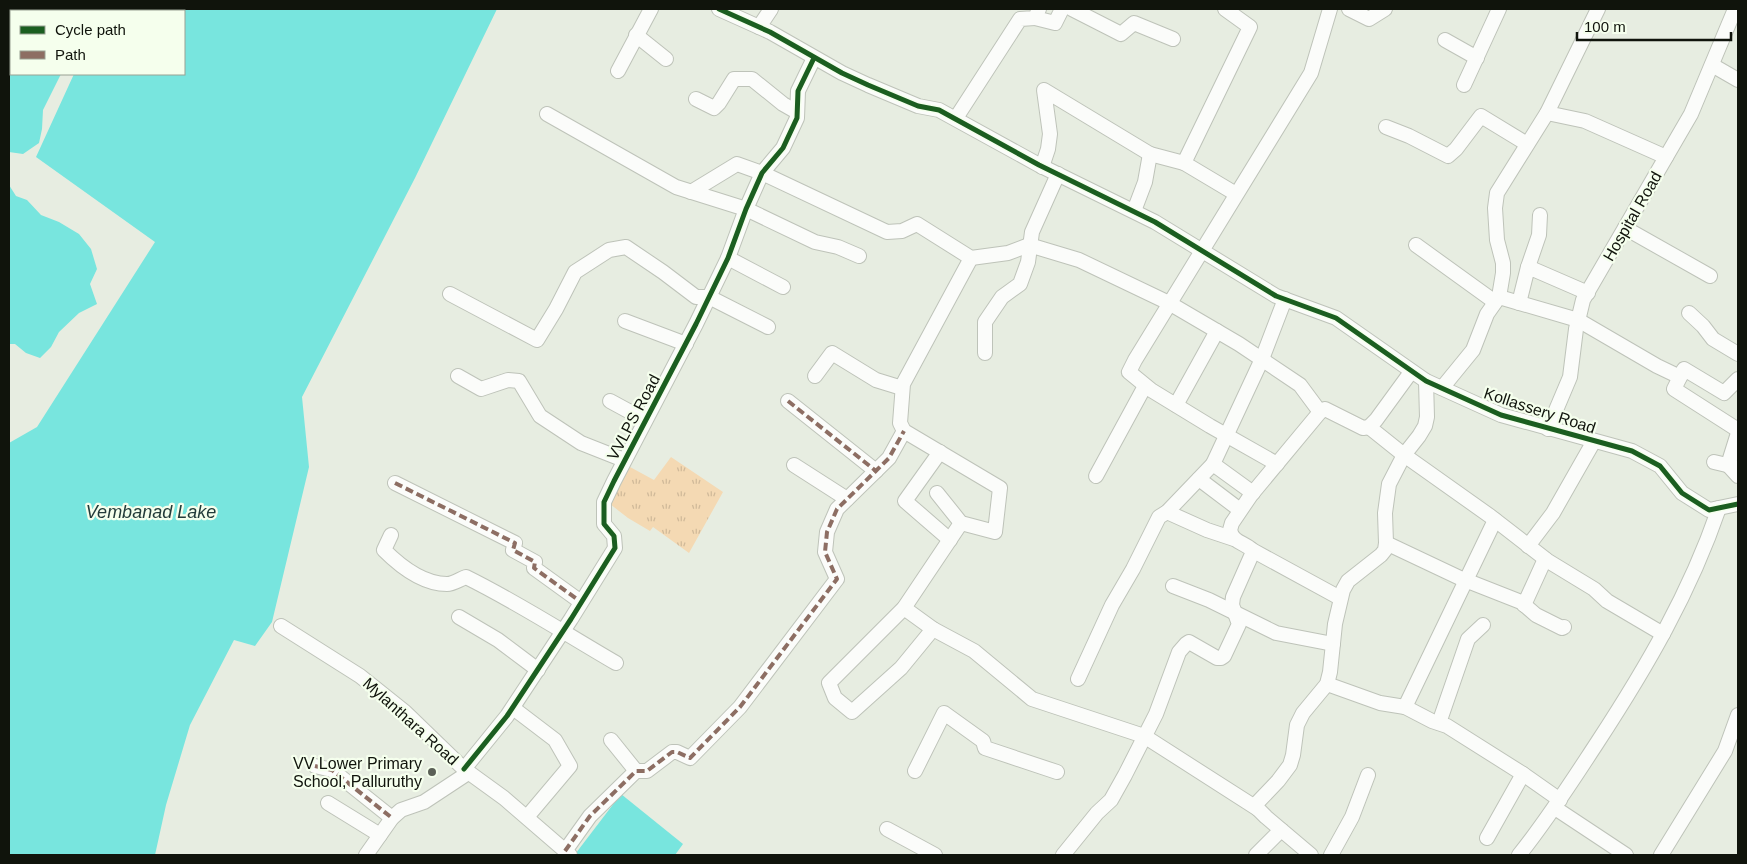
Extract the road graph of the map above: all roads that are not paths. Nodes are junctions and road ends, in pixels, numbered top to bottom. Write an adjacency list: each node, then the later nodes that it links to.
1 (650, 9): 15 (street)
2 (719, 9): 14 (street, Kollassery Road)
3 (771, 9): 14 (street)
4 (1062, 9): 13 (street)
5 (1072, 9): 16 (street)
6 (1225, 9): 34 (street)
7 (1330, 9): 39 (street)
8 (1349, 9): 9 (street)
9 (1385, 9)
10 (1500, 9): 19 (street)
11 (1598, 9): 27 (street)
12 (1729, 10): 21 (street, Hospital Road)
13 (1037, 13): 29 (street)
14 (759, 27): 18 (street, Kollassery Road)
15 (636, 35): 20 (street); 22 (street)
16 (1173, 39)
17 (1444, 40): 19 (street)
18 (814, 58): 26 (street, VVLPS Road); 29 (street, Kollassery Road)
19 (1478, 58): 24 (street)
20 (666, 59)
21 (1712, 64): 23 (street); 33 (street, Hospital Road)
22 (618, 71)
23 (1738, 80)
24 (1464, 86)
25 (696, 99): 26 (street)
26 (798, 112): 36 (street, VVLPS Road)
27 (1546, 113): 31 (street); 33 (street)
28 (547, 114): 38 (street)
29 (956, 118): 35 (street, Kollassery Road)
30 (1386, 127): 31 (street)
31 (1527, 144): 57 (street)
32 (1150, 154): 34 (street); 35 (street); 41 (street)
33 (1666, 157): 43 (street, Hospital Road)
34 (1184, 164): 39 (street)
35 (1042, 166): 37 (street, Kollassery Road)
36 (762, 173): 38 (street); 40 (street, VVLPS Road); 49 (street)
37 (1058, 174): 41 (street, Kollassery Road); 45 (street)
38 (691, 192): 40 (street)
39 (1236, 194): 46 (street)
40 (746, 209): 47 (street); 48 (street, VVLPS Road)
41 (1134, 211): 46 (street, Kollassery Road)
42 (1540, 215): 50 (street)
43 (1626, 228): 51 (street); 53 (street, Hospital Road)
44 (1416, 245): 57 (street)
45 (1029, 246): 49 (street); 59 (street); 66 (street)
46 (1201, 250): 56 (street, Kollassery Road); 59 (street)
47 (859, 256)
48 (728, 258): 52 (street); 55 (street, VVLPS Road)
49 (971, 258): 76 (street)
50 (1528, 267): 53 (street); 58 (street)
51 (1710, 276)
52 (783, 287)
53 (1588, 293): 62 (street, Hospital Road)
54 (450, 294): 55 (street)
55 (709, 298): 63 (street); 65 (street, VVLPS Road)
56 (1285, 299): 68 (street); 69 (street, Kollassery Road)
57 (1497, 299): 58 (street); 77 (street)
58 (1519, 302): 62 (street)
59 (1169, 303): 64 (street); 75 (street)
60 (1690, 313): 67 (street)
61 (626, 320): 65 (street)
62 (1578, 320): 72 (street); 84 (street, Hospital Road)
63 (768, 327)
64 (1217, 331): 68 (street); 80 (street)
65 (686, 344): 82 (street, VVLPS Road)
66 (985, 354)
67 (1738, 354)
68 (1262, 359): 81 (street); 87 (street)
69 (1411, 372): 74 (street, Kollassery Road); 83 (street)
70 (458, 376): 91 (street)
71 (815, 376): 76 (street)
72 (1680, 377): 73 (street); 86 (street)
73 (1738, 379)
74 (1426, 381): 77 (street, Kollassery Road); 90 (street)
75 (1145, 386): 80 (street); 97 (street)
76 (902, 388): 85 (street)
77 (1442, 388): 84 (street, Kollassery Road)
78 (610, 401): 82 (street)
79 (788, 402): 96 (street)
80 (1176, 405): 87 (street)
81 (1320, 412): 83 (street); 93 (street)
82 (645, 420): 91 (street, VVLPS Road)
83 (1369, 427): 90 (street)
84 (1548, 429): 88 (street, Kollassery Road)
85 (904, 431): 89 (street); 96 (street)
86 (1738, 432): 95 (street)
87 (1226, 435): 92 (street); 93 (street)
88 (1594, 441): 105 (street, Kollassery Road); 114 (street)
89 (940, 452): 109 (street); 111 (street)
90 (1404, 455): 108 (street); 113 (street)
91 (624, 460): 120 (street, VVLPS Road)
92 (1213, 464): 99 (street); 102 (street)
93 (1277, 464): 102 (street)
94 (794, 465): 103 (street)
95 (1727, 465): 98 (street)
96 (876, 471): 103 (street)
97 (1096, 476)
98 (1738, 476)
99 (1198, 479): 106 (street); 107 (street)
100 (395, 483): 120 (street)
101 (937, 493): 109 (street)
102 (1253, 493): 106 (street)
103 (847, 499): 144 (street)
104 (1737, 502): 105 (street, Kollassery Road)
105 (1719, 508): 130 (street)
106 (1240, 510): 112 (street)
107 (1167, 512): 112 (street); 134 (street)
108 (1495, 520): 114 (street); 117 (street)
109 (961, 522): 111 (street)
110 (391, 534): 129 (street)
111 (950, 540): 122 (street)
112 (1234, 540): 115 (street)
113 (1386, 544): 117 (street); 119 (street)
114 (1528, 546): 116 (street)
115 (1252, 550): 119 (street); 123 (street)
116 (1545, 560): 121 (street); 130 (street)
117 (1465, 580): 121 (street); 136 (street)
118 (1173, 586): 123 (street)
119 (1340, 598): 131 (street)
120 (581, 602): 129 (street, VVLPS Road)
121 (1524, 604): 127 (street)
122 (904, 608): 128 (street); 128 (street)
123 (1235, 614): 131 (street); 140 (street)
124 (459, 617): 133 (street)
125 (1483, 625): 139 (street)
126 (281, 626): 143 (street, Mylanthara Road)
127 (1564, 627)
128 (933, 629): 140 (street)
129 (562, 632): 132 (street); 133 (street, VVLPS Road)
130 (1663, 634): 150 (street)
131 (1333, 644): 135 (street)
132 (616, 663)
133 (538, 670): 137 (street, VVLPS Road)
134 (1078, 679)
135 (1327, 684): 136 (street); 151 (street)
136 (1405, 707): 139 (street)
137 (512, 708): 143 (street, VVLPS Road); 153 (street)
138 (1738, 715): 167 (street)
139 (1439, 723): 147 (street)
140 (1144, 736): 151 (street); 161 (street)
141 (611, 740): 144 (street)
142 (315, 766): 152 (street)
143 (466, 771): 152 (street, VVLPS Road); 153 (street, Mylanthara Road)
144 (636, 771): 158 (street)
145 (915, 771): 146 (street)
146 (1058, 772)
147 (1523, 774): 150 (street); 157 (street)
148 (1368, 775): 164 (street)
149 (328, 803): 156 (street)
150 (1558, 804): 165 (street); 166 (street)
151 (1258, 809): 155 (street)
152 (392, 818): 156 (street)
153 (527, 818): 158 (street, Mylanthara Road)
154 (886, 829): 160 (street)
155 (1281, 830): 162 (street); 163 (street)
156 (380, 835): 159 (street)
157 (1487, 838)
158 (567, 853)
159 (366, 855)
160 (935, 855)
161 (1063, 855)
162 (1256, 855)
163 (1311, 855)
164 (1331, 855)
165 (1519, 855)
166 (1626, 855)
167 (1661, 855)

